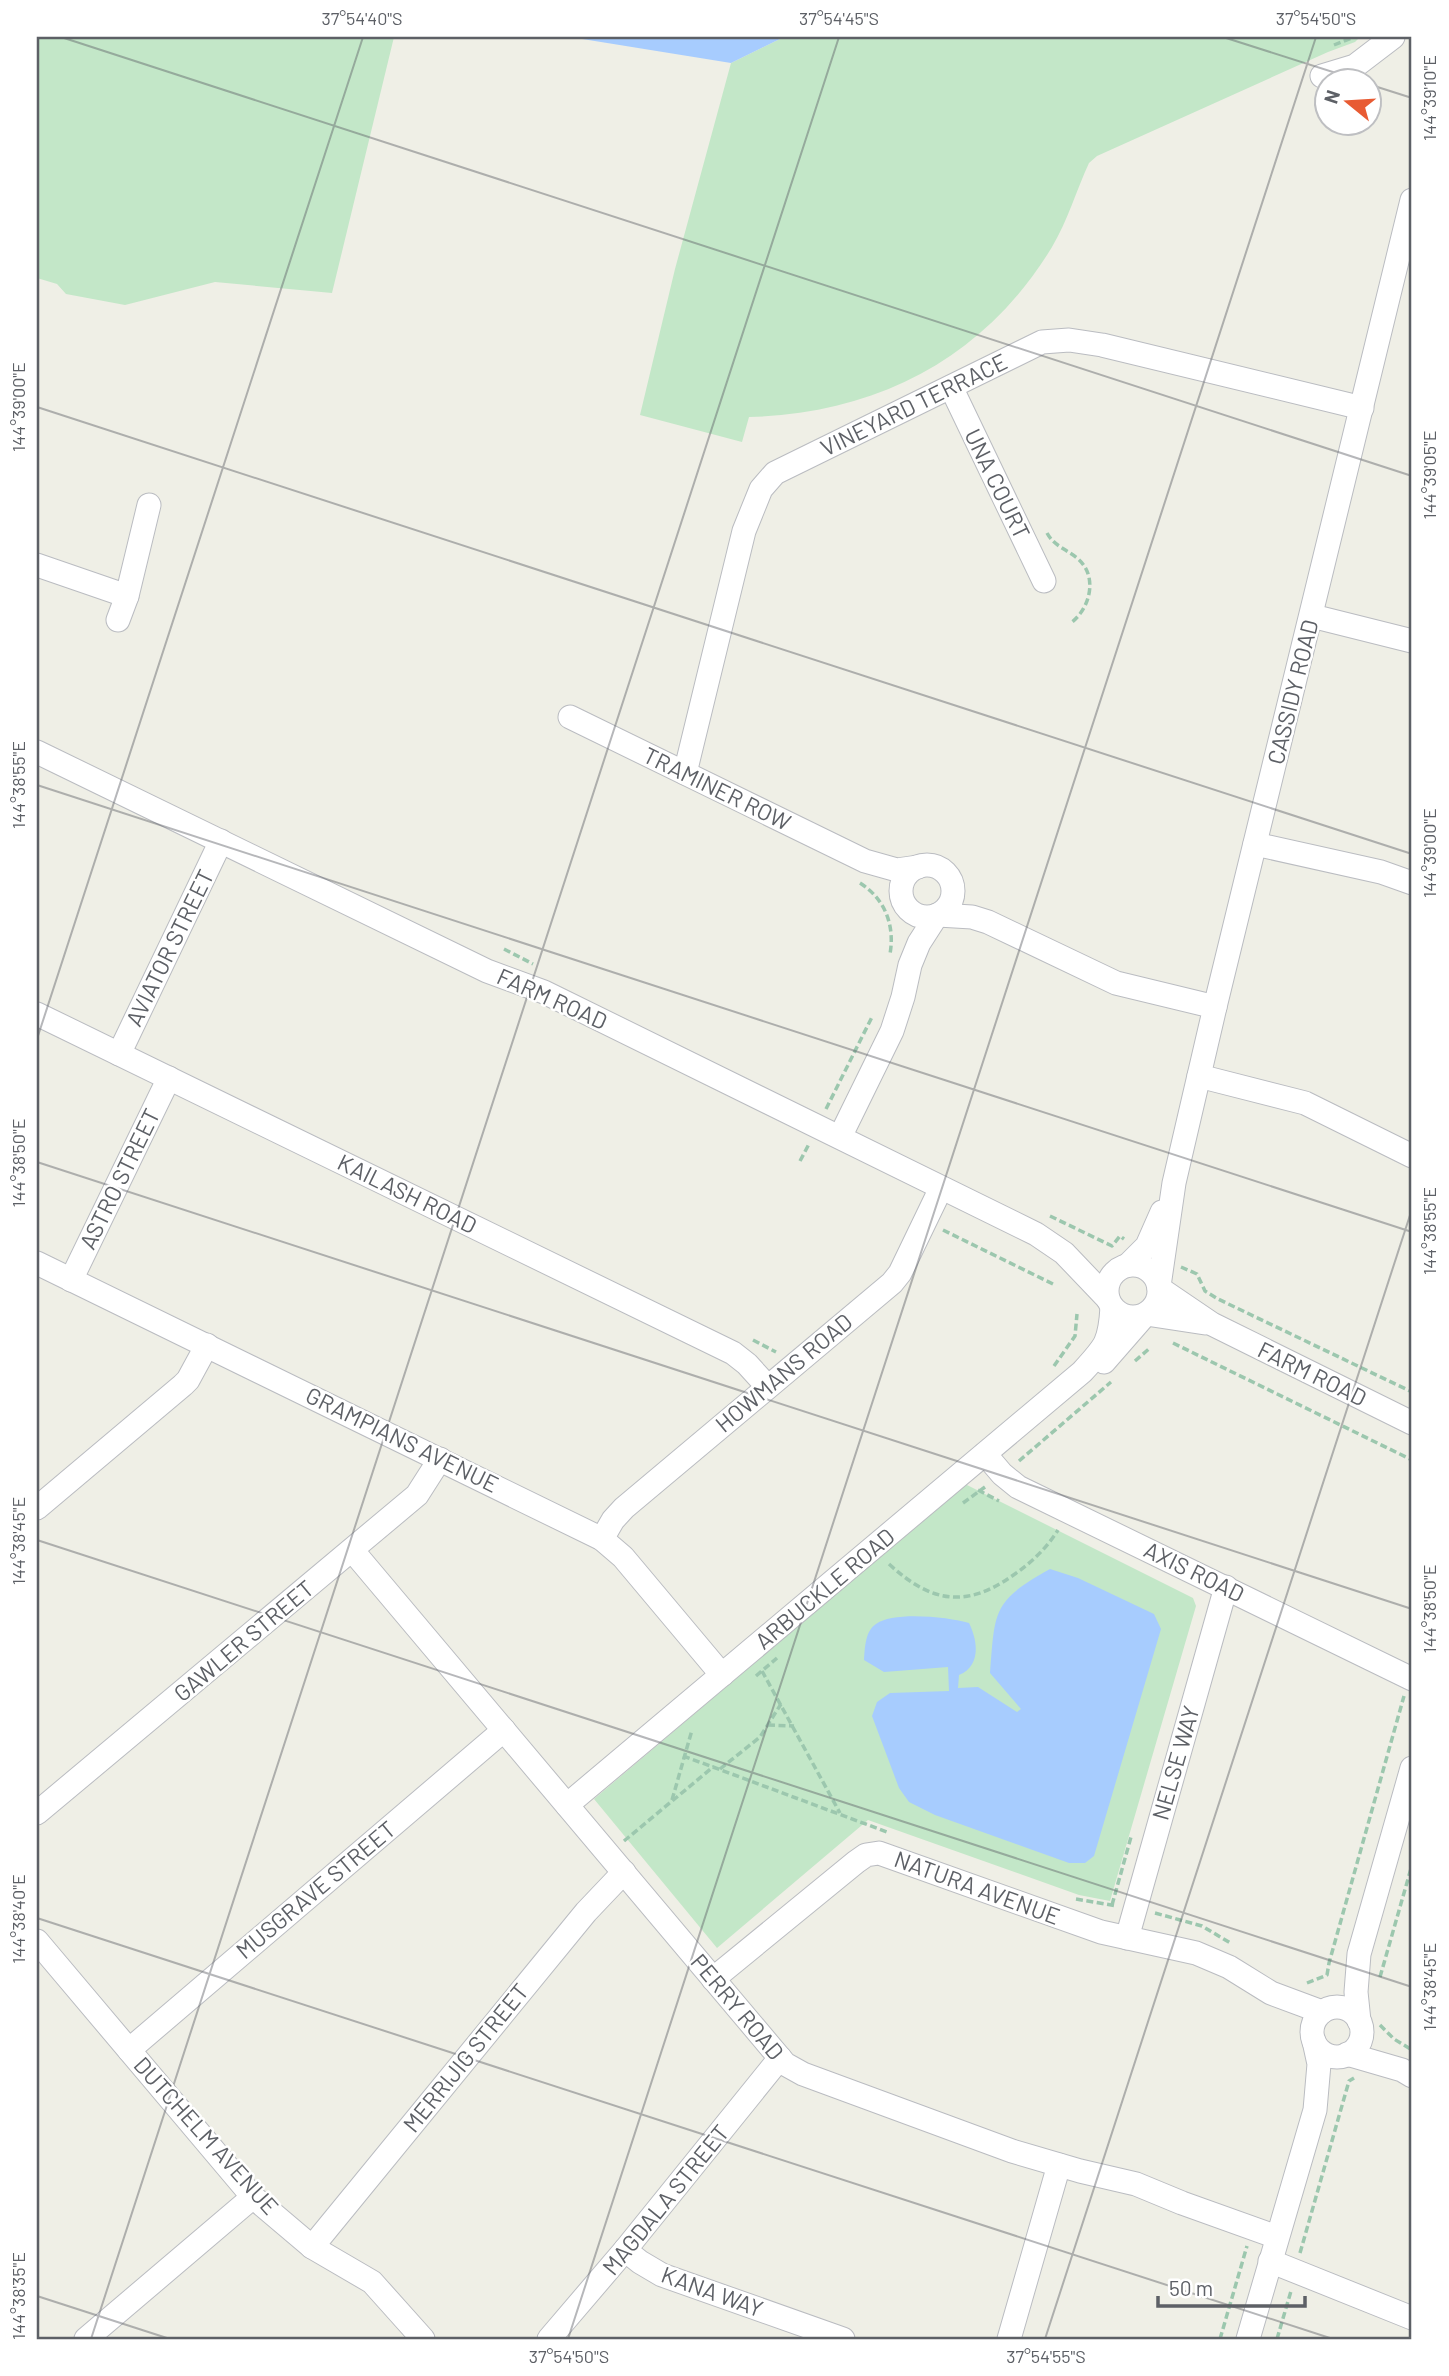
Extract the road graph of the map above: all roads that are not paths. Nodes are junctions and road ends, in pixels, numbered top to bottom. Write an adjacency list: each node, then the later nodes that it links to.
1 (1393, 37): 2 (street)
2 (1355, 66)
3 (1412, 200): 5 (street, CASSIDY ROAD)
4 (951, 387): 5 (street, VINEYARD TERRACE); 8 (street, UNA COURT); 15 (street, VINEYARD TERRACE)
5 (1362, 408): 10 (street, CASSIDY ROAD)
6 (149, 505): 9 (street)
7 (37, 565): 9 (street)
8 (1044, 581)
9 (127, 596): 11 (street)
10 (1311, 616): 12 (street); 17 (street, CASSIDY ROAD)
11 (118, 620)
12 (1412, 641)
13 (570, 717): 15 (street, TRAMINER ROW)
14 (37, 752): 16 (street, FARM ROAD)
15 (685, 773): 19 (street, TRAMINER ROW)
16 (221, 841): 28 (street, AVIATOR STREET); 31 (street, FARM ROAD)
17 (1255, 844): 21 (street); 26 (street, CASSIDY ROAD)
18 (918, 867): 19 (street, TRAMINER ROW); 20 (street); 22 (street)
19 (858, 869): 22 (street, TRAMINER ROW)
20 (952, 883): 23 (street); 24 (street)
21 (1412, 883)
22 (904, 902): 23 (street); 25 (street)
23 (938, 915): 24 (street); 25 (street)
24 (988, 922): 26 (street)
25 (900, 962): 31 (street)
26 (1215, 1007): 29 (street, CASSIDY ROAD)
27 (37, 1014): 28 (street, KAILASH ROAD)
28 (119, 1054): 30 (street, KAILASH ROAD)
29 (1199, 1076): 32 (street); 35 (street, CASSIDY ROAD)
30 (169, 1078): 38 (street, ASTRO STREET); 45 (street, KAILASH ROAD)
31 (840, 1138): 33 (street, FARM ROAD)
32 (1412, 1156)
33 (941, 1188): 34 (street, FARM ROAD); 45 (street, HOWMANS ROAD)
34 (1064, 1253): 37 (street, FARM ROAD); 40 (street, FARM ROAD)
35 (1155, 1254): 37 (street, CASSIDY ROAD); 39 (street, CASSIDY ROAD)
36 (37, 1263): 38 (street, GRAMPIANS AVENUE)
37 (1124, 1267): 39 (street); 40 (street)
38 (71, 1280): 43 (street, GRAMPIANS AVENUE)
39 (1159, 1287): 41 (street); 42 (street, FARM ROAD)
40 (1110, 1303): 41 (street); 44 (street, ARBUCKLE ROAD)
41 (1145, 1314): 42 (street, FARM ROAD); 44 (street, ARBUCKLE ROAD)
42 (1212, 1324): 46 (street, FARM ROAD)
43 (207, 1345): 48 (street, GRAMPIANS AVENUE); 49 (street)
44 (1082, 1372): 47 (street, ARBUCKLE ROAD)
45 (767, 1386): 50 (street, HOWMANS ROAD)
46 (1412, 1423)
47 (985, 1454): 52 (street, AXIS ROAD); 53 (street, ARBUCKLE ROAD)
48 (440, 1459): 50 (street, GRAMPIANS AVENUE); 51 (street, GAWLER STREET)
49 (37, 1508)
50 (603, 1539): 53 (street, GRAMPIANS AVENUE)
51 (352, 1550): 55 (street, PERRY ROAD); 58 (street, GAWLER STREET)
52 (1226, 1587): 54 (street, AXIS ROAD); 60 (street, NELSE WAY)
53 (722, 1675): 57 (street, ARBUCKLE ROAD)
54 (1411, 1679)
55 (504, 1730): 57 (street, PERRY ROAD); 68 (street, MUSGRAVE STREET)
56 (1412, 1768): 62 (street)
57 (567, 1805): 59 (street, PERRY ROAD)
58 (37, 1813)
59 (624, 1872): 63 (street, PERRY ROAD); 76 (street, MERRIJIG STREET)
60 (1127, 1938): 63 (street, NATURA AVENUE); 64 (street, NATURA AVENUE)
61 (37, 1941): 68 (street, DUTCHELM AVENUE)
62 (1359, 1954): 65 (street); 66 (street)
63 (713, 1979): 70 (street, PERRY ROAD)
64 (1272, 1993): 65 (street, NATURA AVENUE); 67 (street, NATURA AVENUE)
65 (1324, 2011): 66 (street); 67 (street)
66 (1365, 2021): 69 (street); 71 (street)
67 (1314, 2038): 69 (street); 72 (street)
68 (129, 2050): 74 (street, DUTCHELM AVENUE)
69 (1345, 2055): 71 (street); 72 (street)
70 (779, 2058): 73 (street, PERRY ROAD); 77 (street, MAGDALA STREET)
71 (1409, 2065)
72 (1315, 2110): 75 (street)
73 (1059, 2165): 75 (street, PERRY ROAD); 84 (street)
74 (253, 2197): 76 (street, DUTCHELM AVENUE); 80 (street)
75 (1277, 2237): 78 (street)
76 (312, 2247): 81 (street, DUTCHELM AVENUE)
77 (625, 2250): 82 (street, MAGDALA STREET); 83 (street, KANA WAY)
78 (1270, 2261): 79 (street); 85 (street)
79 (1412, 2318)
80 (86, 2339)
81 (423, 2339)
82 (549, 2339)
83 (844, 2339)
84 (1009, 2339)
85 (1248, 2339)

